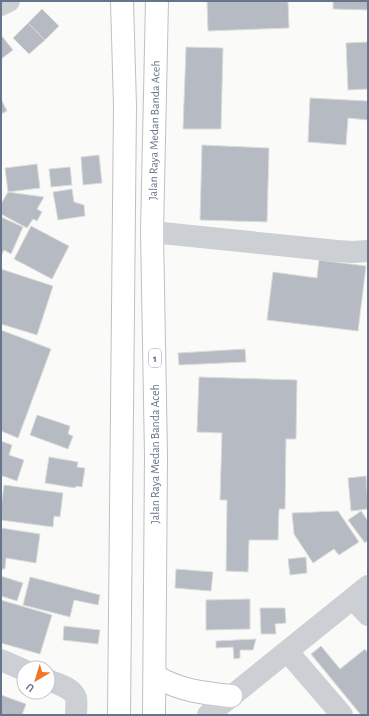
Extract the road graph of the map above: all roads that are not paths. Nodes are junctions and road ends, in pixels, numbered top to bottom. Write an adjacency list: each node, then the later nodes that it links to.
1 (9, 1): 4 (street)
2 (122, 1): 7 (highway)
3 (157, 1): 5 (highway, Jalan Raya Medan Banda Aceh / 1)
4 (1, 5)
5 (152, 232): 6 (street); 8 (highway, Jalan Raya Medan Banda Aceh / 1)
6 (368, 251)
7 (121, 454): 8 (highway); 18 (highway)
8 (156, 456): 14 (highway, Jalan Raya Medan Banda Aceh / 1)
9 (360, 592): 10 (street); 11 (street)
10 (368, 615)
11 (287, 651): 16 (street); 21 (street)
12 (1, 660): 13 (street)
13 (16, 667)
14 (155, 676): 16 (highway); 19 (highway, Jalan Raya Medan Banda Aceh / 1)
15 (56, 683): 17 (street)
16 (231, 696): 20 (street)
17 (76, 715)
18 (119, 715)
19 (154, 715)
20 (208, 715)
21 (342, 715)

